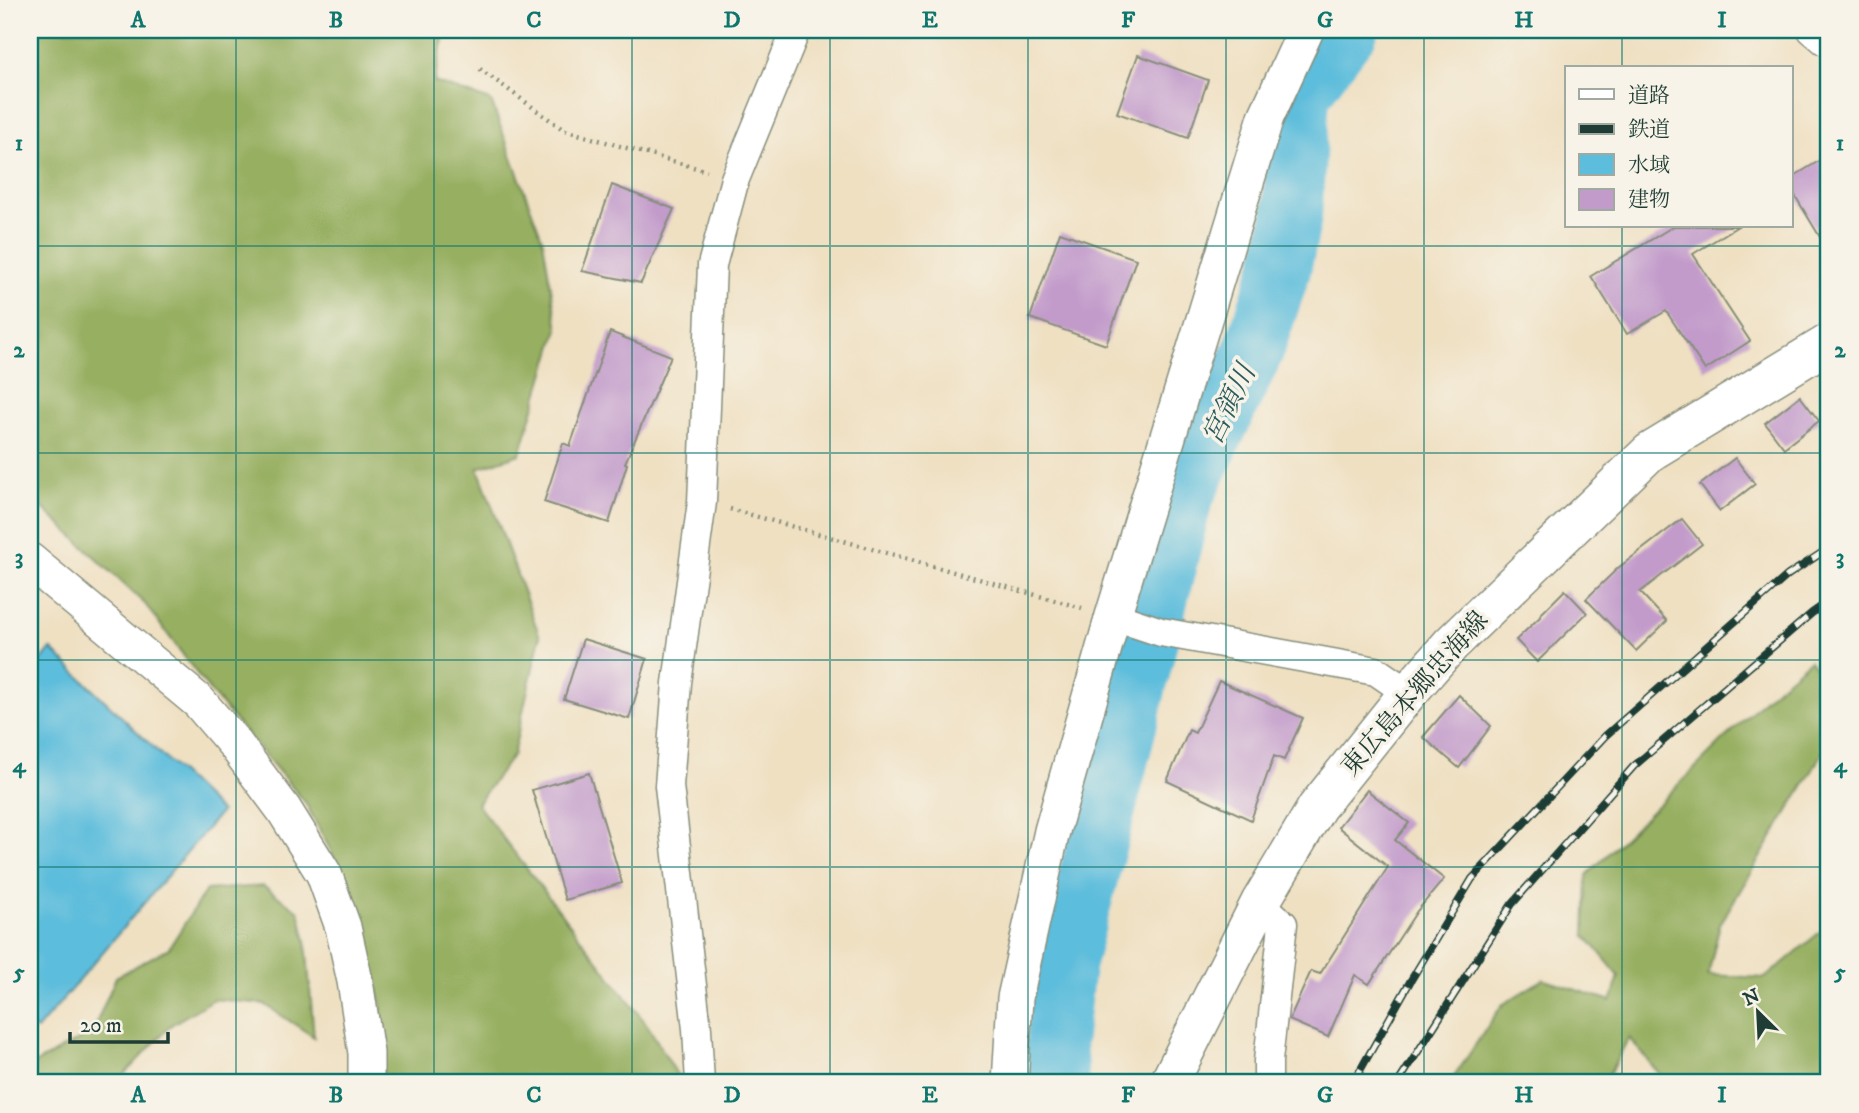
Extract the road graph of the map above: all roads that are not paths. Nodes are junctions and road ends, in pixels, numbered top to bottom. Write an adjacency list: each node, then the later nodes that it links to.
1 (796, 30): 11 (street)
2 (1306, 30): 7 (street)
3 (1812, 30): 4 (street)
4 (1829, 38)
5 (1829, 342): 8 (main road, 東広島本郷忠海線)
6 (30, 561): 10 (street)
7 (1137, 624): 8 (street); 12 (street)
8 (1408, 693): 9 (main road, 東広島本郷忠海線)
9 (1260, 904): 13 (main road, 東広島本郷忠海線); 14 (street)
10 (366, 1083)
11 (700, 1083)
12 (1010, 1083)
13 (1169, 1083)
14 (1268, 1083)

